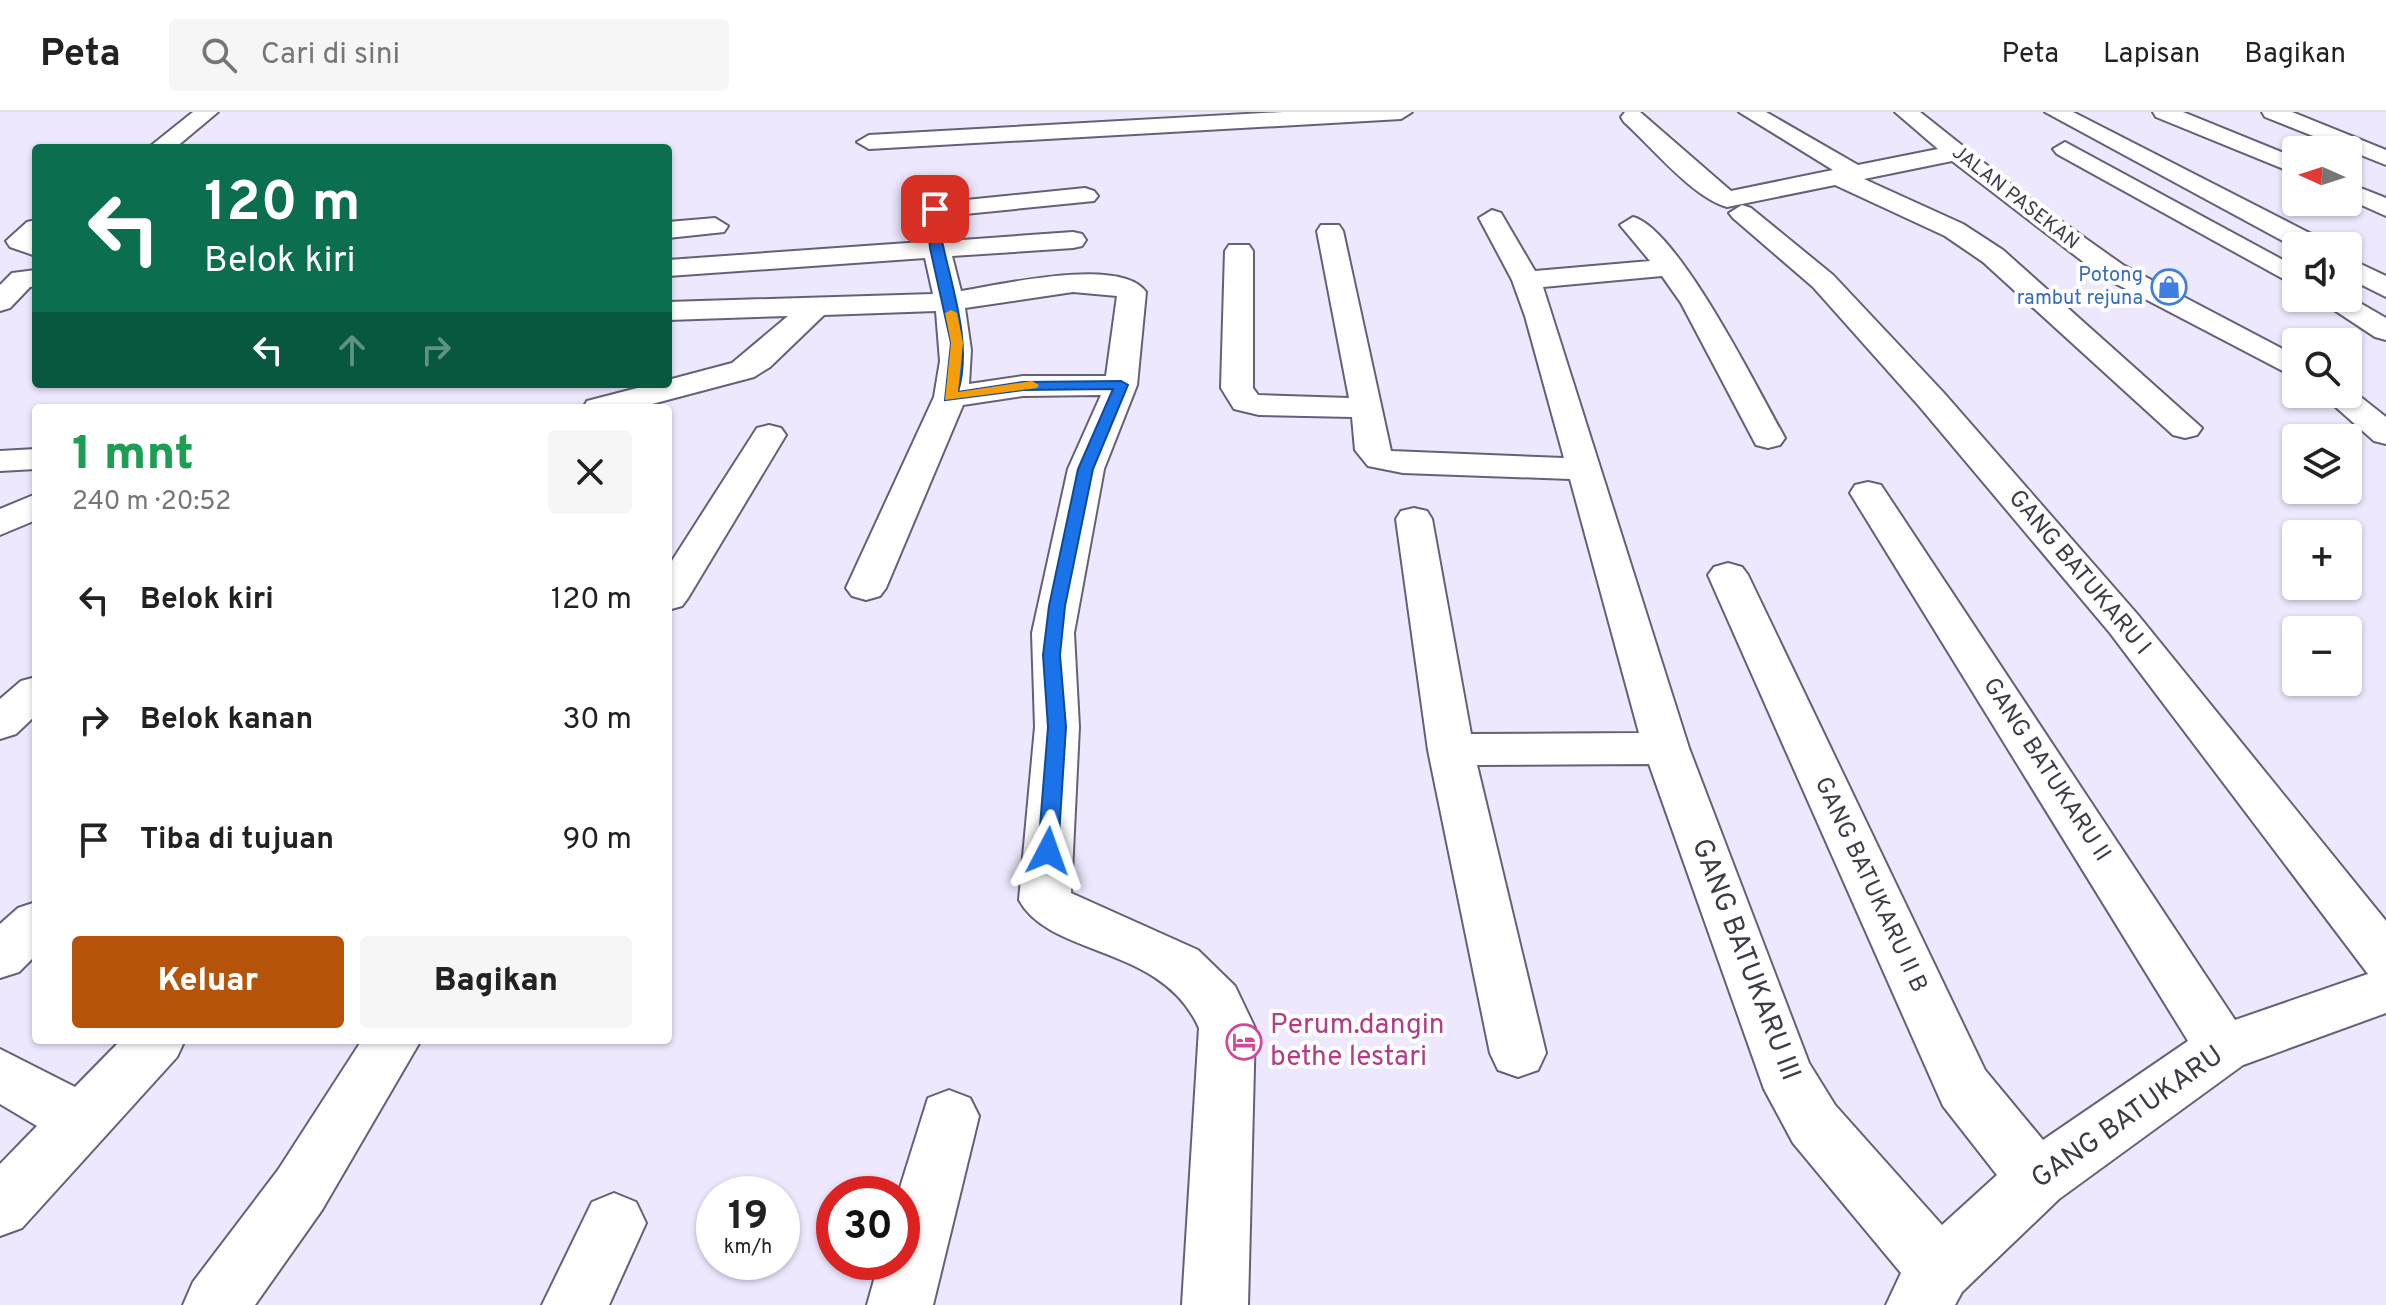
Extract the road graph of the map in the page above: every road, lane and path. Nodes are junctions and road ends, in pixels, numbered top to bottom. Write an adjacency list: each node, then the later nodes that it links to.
1 (207, 112): 12 (street)
2 (960, 112): 10 (street)
3 (1401, 112): 10 (street)
4 (1750, 112): 17 (street)
5 (1906, 112): 14 (street, JALAN PASEKAN)
6 (2056, 112): 28 (street)
7 (2164, 112): 16 (street)
8 (2273, 112): 15 (street)
9 (1632, 117): 20 (street, GANG BATUKARU I)
10 (964, 136): 11 (street)
11 (869, 142)
12 (165, 144)
13 (2065, 149): 35 (street)
14 (1956, 153): 17 (street); 46 (street, JALAN PASEKAN)
15 (2386, 158)
16 (2282, 161)
17 (1847, 176): 20 (street); 52 (street)
18 (1085, 196): 31 (street)
19 (2362, 197): 21 (street)
20 (1735, 206): 72 (street, GANG BATUKARU I)
21 (2386, 208)
22 (1492, 218): 38 (street, GANG BATUKARU III)
23 (1633, 225): 33 (street)
24 (715, 226): 25 (street)
25 (672, 230)
26 (32, 231): 30 (street)
27 (1330, 231): 50 (street)
28 (2286, 232)
29 (1073, 240): 31 (street)
30 (32, 246)
31 (936, 248): 34 (street); 41 (street)
32 (1239, 251): 50 (street)
33 (1670, 267): 38 (street); 55 (street)
34 (672, 268)
35 (2282, 270)
36 (31, 274): 40 (street)
37 (2362, 274): 39 (street)
38 (1526, 280): 58 (street, GANG BATUKARU III)
39 (2386, 288)
40 (0, 302)
41 (949, 302): 42 (street); 47 (street); 48 (street)
42 (815, 307): 43 (street); 49 (street)
43 (672, 311)
44 (2354, 312): 45 (street)
45 (2386, 331)
46 (2282, 362)
47 (1121, 385): 48 (street); 88 (street)
48 (950, 397): 64 (street)
49 (614, 404)
50 (1367, 408): 58 (street)
51 (2354, 408): 53 (street)
52 (2185, 428)
53 (2386, 434)
54 (769, 435): 65 (street)
55 (1768, 438)
56 (32, 459): 57 (street)
57 (0, 461)
58 (1584, 469): 68 (street, GANG BATUKARU III)
59 (1868, 493): 76 (street, GANG BATUKARU II)
60 (32, 507): 62 (street)
61 (1414, 519): 69 (street)
62 (0, 524)
63 (1728, 575): 81 (street, GANG BATUKARU II B)
64 (866, 588)
65 (672, 592)
66 (32, 695): 67 (street)
67 (0, 724)
68 (1666, 748): 69 (street); 84 (street, GANG BATUKARU III)
69 (1451, 750): 77 (street)
70 (32, 926): 71 (street)
71 (0, 957)
72 (2386, 959)
73 (2386, 990): 76 (street, GANG BATUKARU)
74 (153, 1044): 80 (street)
75 (391, 1044): 85 (street)
76 (2223, 1048): 81 (street, GANG BATUKARU)
77 (1518, 1053)
78 (0, 1074): 80 (street)
79 (949, 1116): 87 (street)
80 (82, 1122): 82 (street)
81 (2037, 1179): 84 (street, GANG BATUKARU)
82 (0, 1207)
83 (614, 1223): 86 (street)
84 (1929, 1288)
85 (216, 1305)
86 (575, 1305)
87 (900, 1305)
88 (1215, 1305)

